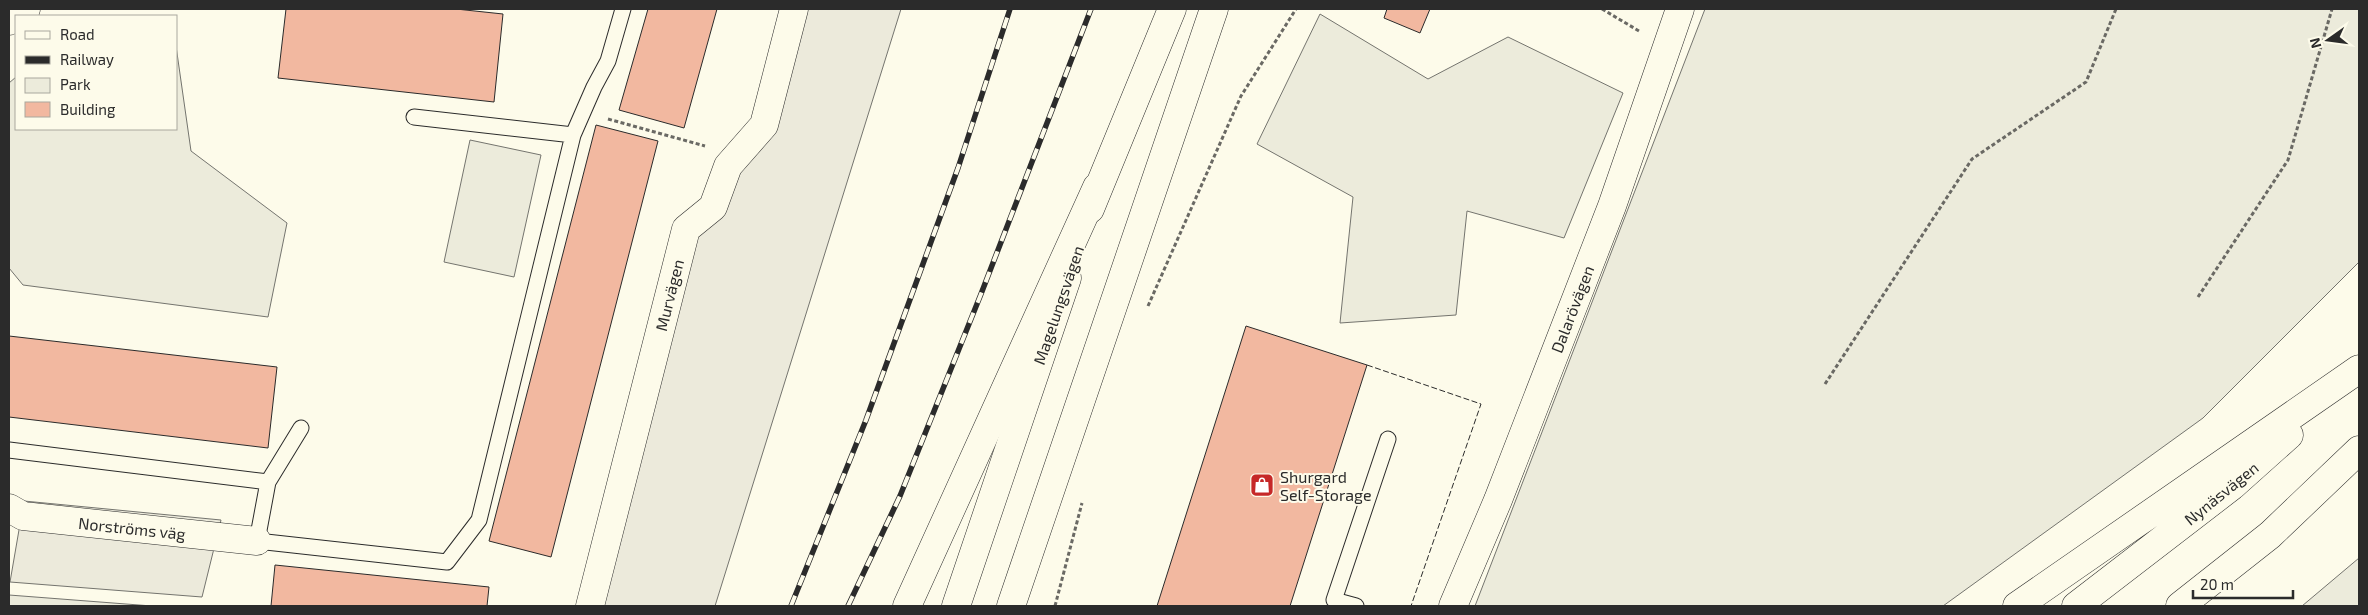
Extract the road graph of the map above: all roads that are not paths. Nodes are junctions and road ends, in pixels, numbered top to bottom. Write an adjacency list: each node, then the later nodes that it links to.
1 (623, 9): 7 (lane)
2 (794, 9): 17 (main road, Murvägen)
3 (1172, 9): 8 (main road, Magelungsvägen)
4 (1214, 9): 20 (main road)
5 (1680, 9): 22 (main road, Dalarövägen)
6 (414, 117): 7 (lane)
7 (573, 135): 16 (lane)
8 (1098, 187): 18 (main road); 19 (main road, Magelungsvägen)
9 (2359, 370): 23 (main road); 24 (main road, Nynäsvägen)
10 (301, 428): 14 (lane)
11 (1388, 439): 21 (lane)
12 (9, 450): 14 (lane)
13 (2359, 450): 25 (main road)
14 (268, 482): 16 (lane)
15 (9, 508): 16 (main road, Norströms väg)
16 (257, 541)
17 (590, 606)
18 (908, 606)
19 (956, 606)
20 (1011, 606)
21 (1356, 606)
22 (1453, 606)
23 (2017, 606)
24 (2076, 606)
25 (2180, 606)

